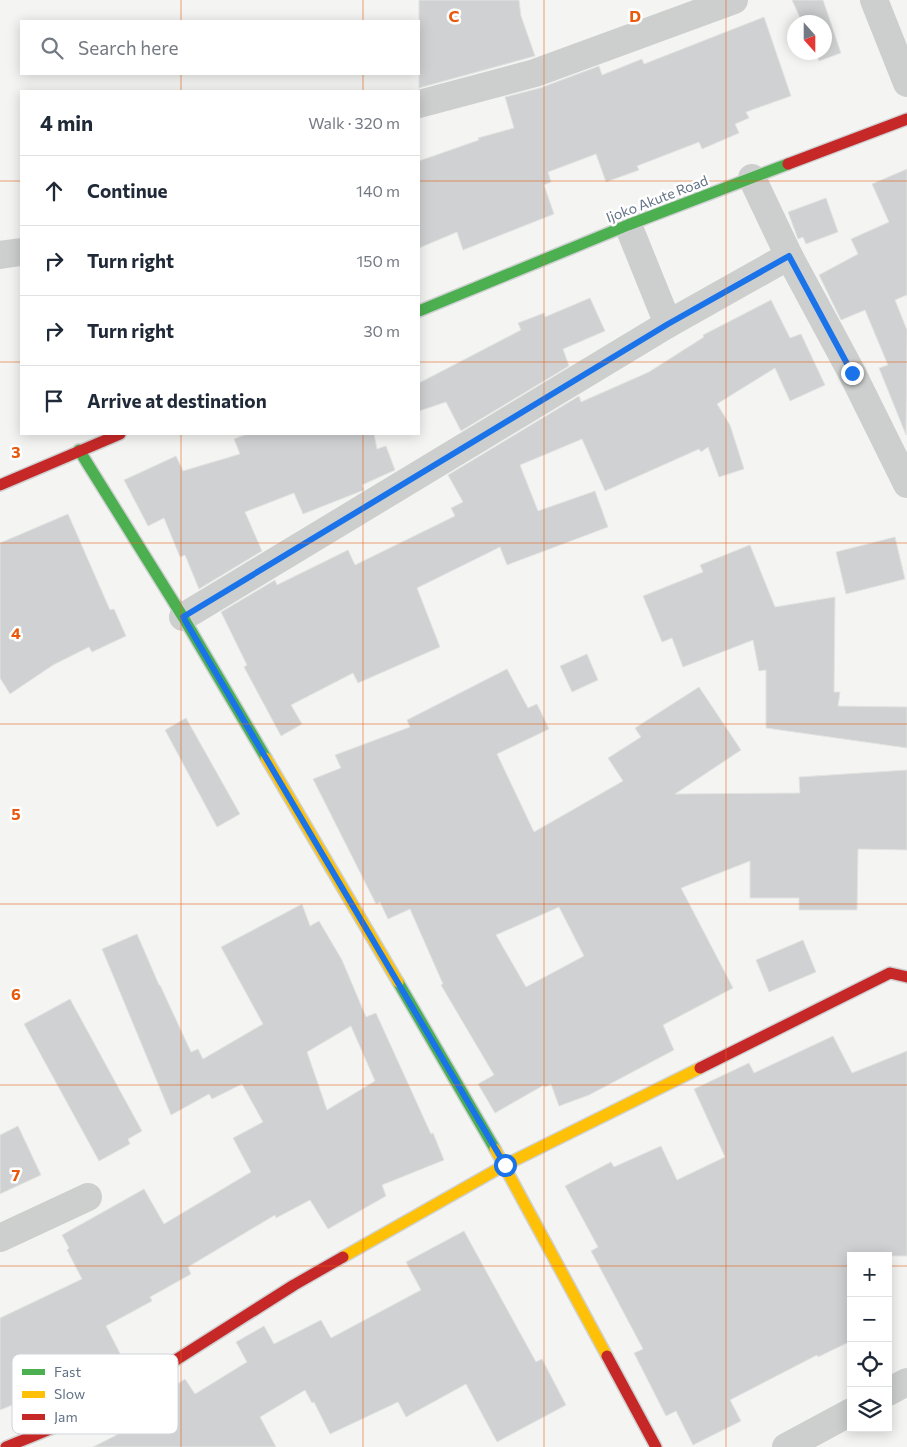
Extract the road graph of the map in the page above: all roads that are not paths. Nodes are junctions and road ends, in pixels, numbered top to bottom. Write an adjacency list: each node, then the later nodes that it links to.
1 (734, 0): 4 (street)
2 (874, 0): 3 (street)
3 (907, 83)
4 (420, 104)
5 (907, 119): 6 (street, Ijoko Akute Road)
6 (752, 178): 7 (street, Ijoko Akute Road); 10 (street)
7 (628, 225): 11 (street, Ijoko Akute Road); 12 (street)
8 (20, 252): 9 (street)
9 (0, 255)
10 (789, 256): 12 (street); 15 (street)
11 (420, 311)
12 (668, 324): 17 (street)
13 (117, 435): 14 (street)
14 (79, 450): 16 (street); 17 (street)
15 (907, 484)
16 (0, 485)
17 (183, 617): 19 (street)
18 (907, 977): 19 (street)
19 (505, 1165): 22 (street); 28 (street)
20 (88, 1197): 21 (street)
21 (0, 1238)
22 (178, 1359)
23 (907, 1382): 24 (street)
24 (892, 1390)
25 (847, 1414): 29 (street)
26 (38, 1434): 27 (street)
27 (6, 1447)
28 (656, 1447)
29 (786, 1447)

